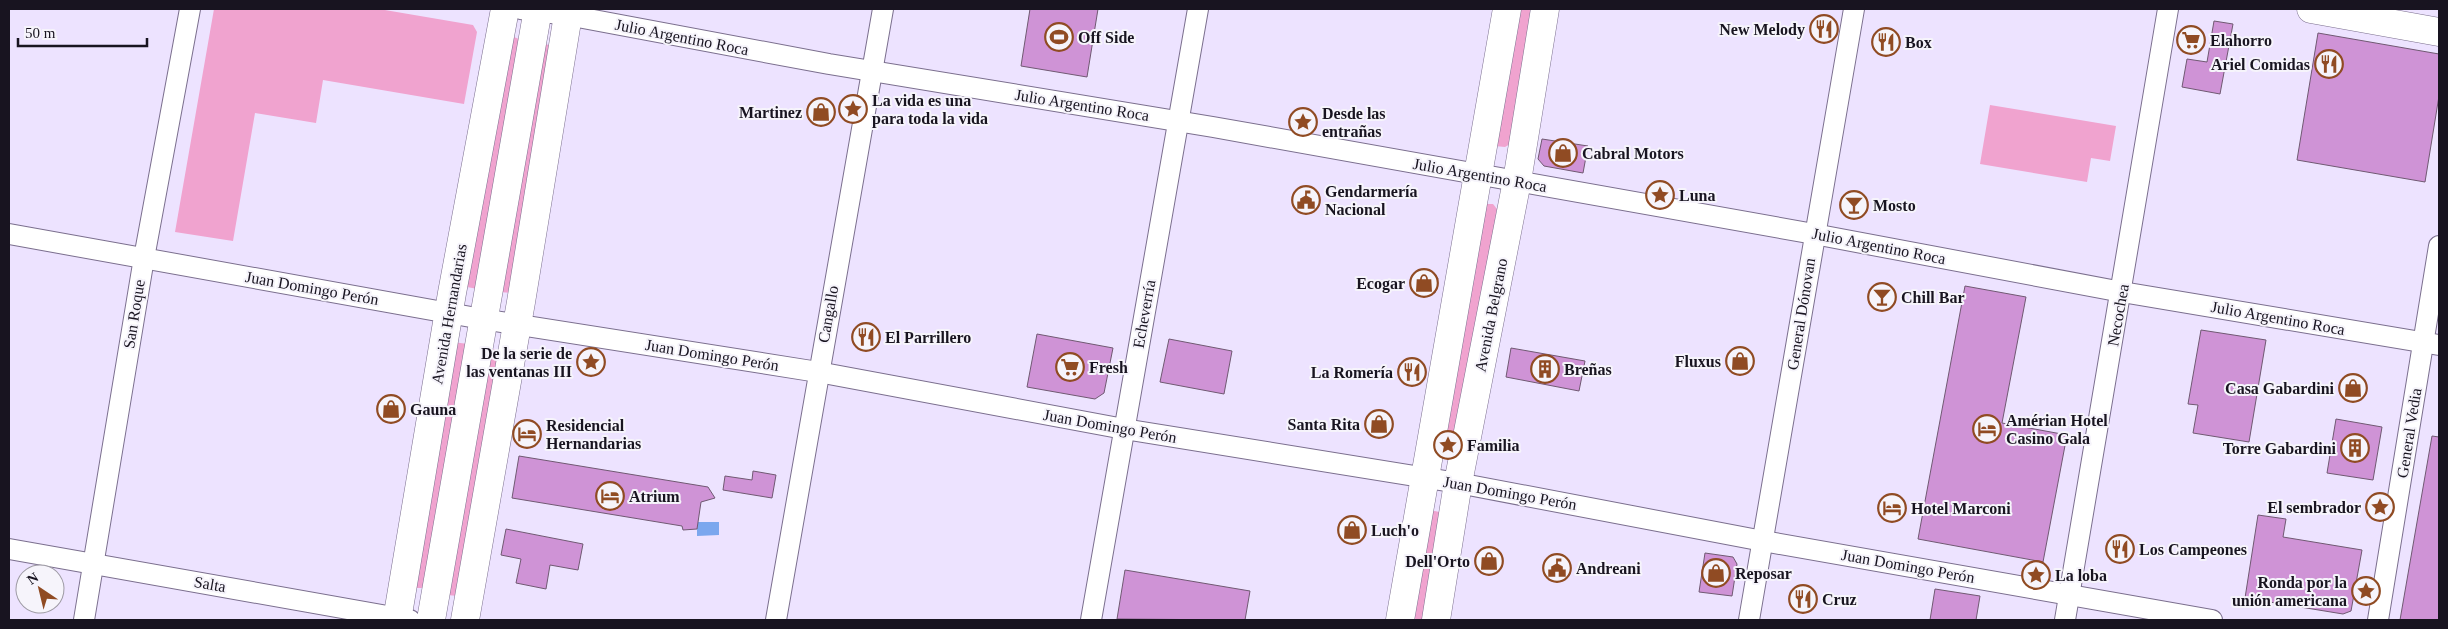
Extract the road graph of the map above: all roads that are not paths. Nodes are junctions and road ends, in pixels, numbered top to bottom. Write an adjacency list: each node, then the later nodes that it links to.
1 (190, 9): 20 (street, San Roque)
2 (505, 9): 22 (main road, Avenida Hernandarias)
3 (883, 9): 13 (street, Cangallo)
4 (1198, 9): 14 (street, Echeverría)
5 (1507, 9): 15 (main road)
6 (1545, 9): 16 (main road, Avenida Belgrano)
7 (1854, 9): 18 (street, General Dónovan)
8 (2168, 9): 21 (street, Necochea)
9 (2311, 9): 12 (main road)
10 (532, 10): 11 (street, Julio Argentino Roca); 23 (main road, Avenida Hernandarias)
11 (568, 12): 13 (street, Julio Argentino Roca); 24 (main road)
12 (2439, 32)
13 (872, 71): 14 (street, Julio Argentino Roca); 26 (street, Cangallo)
14 (1179, 121): 15 (street, Julio Argentino Roca); 27 (street, Echeverría)
15 (1478, 174): 16 (street, Julio Argentino Roca); 28 (main road)
16 (1517, 181): 18 (street, Julio Argentino Roca); 29 (main road, Avenida Belgrano)
17 (9, 234): 20 (street, Juan Domingo Perón)
18 (1814, 234): 21 (street, Julio Argentino Roca); 30 (street, General Dónovan)
19 (2439, 246): 25 (street, General Vedia)
20 (144, 258): 22 (street, Juan Domingo Perón); 32 (street, San Roque)
21 (2122, 292): 25 (street, Julio Argentino Roca); 33 (street, Necochea)
22 (450, 312): 23 (street, Juan Domingo Perón); 35 (main road, Avenida Hernandarias)
23 (482, 319): 24 (street, Juan Domingo Perón); 36 (main road, Avenida Hernandarias)
24 (517, 324): 26 (street, Juan Domingo Perón); 37 (main road)
25 (2432, 344): 45 (street, General Vedia)
26 (818, 372): 27 (street, Juan Domingo Perón); 38 (street, Cangallo)
27 (1124, 429): 28 (street, Juan Domingo Perón); 39 (street, Echeverría)
28 (1425, 478): 29 (street, Juan Domingo Perón); 40 (main road)
29 (1458, 483): 30 (street, Juan Domingo Perón); 41 (main road, Avenida Belgrano)
30 (1763, 541): 33 (street, Juan Domingo Perón); 42 (street, General Dónovan)
31 (9, 549): 32 (street, Salta)
32 (94, 563): 34 (street, San Roque); 35 (street, Salta)
33 (2069, 594): 43 (street, Necochea); 44 (street, Juan Domingo Perón)
34 (84, 620)
35 (401, 620)
36 (431, 620)
37 (465, 620)
38 (776, 620)
39 (1091, 620)
40 (1400, 620)
41 (1436, 620)
42 (1749, 620)
43 (2065, 620)
44 (2212, 620)
45 (2378, 620)

